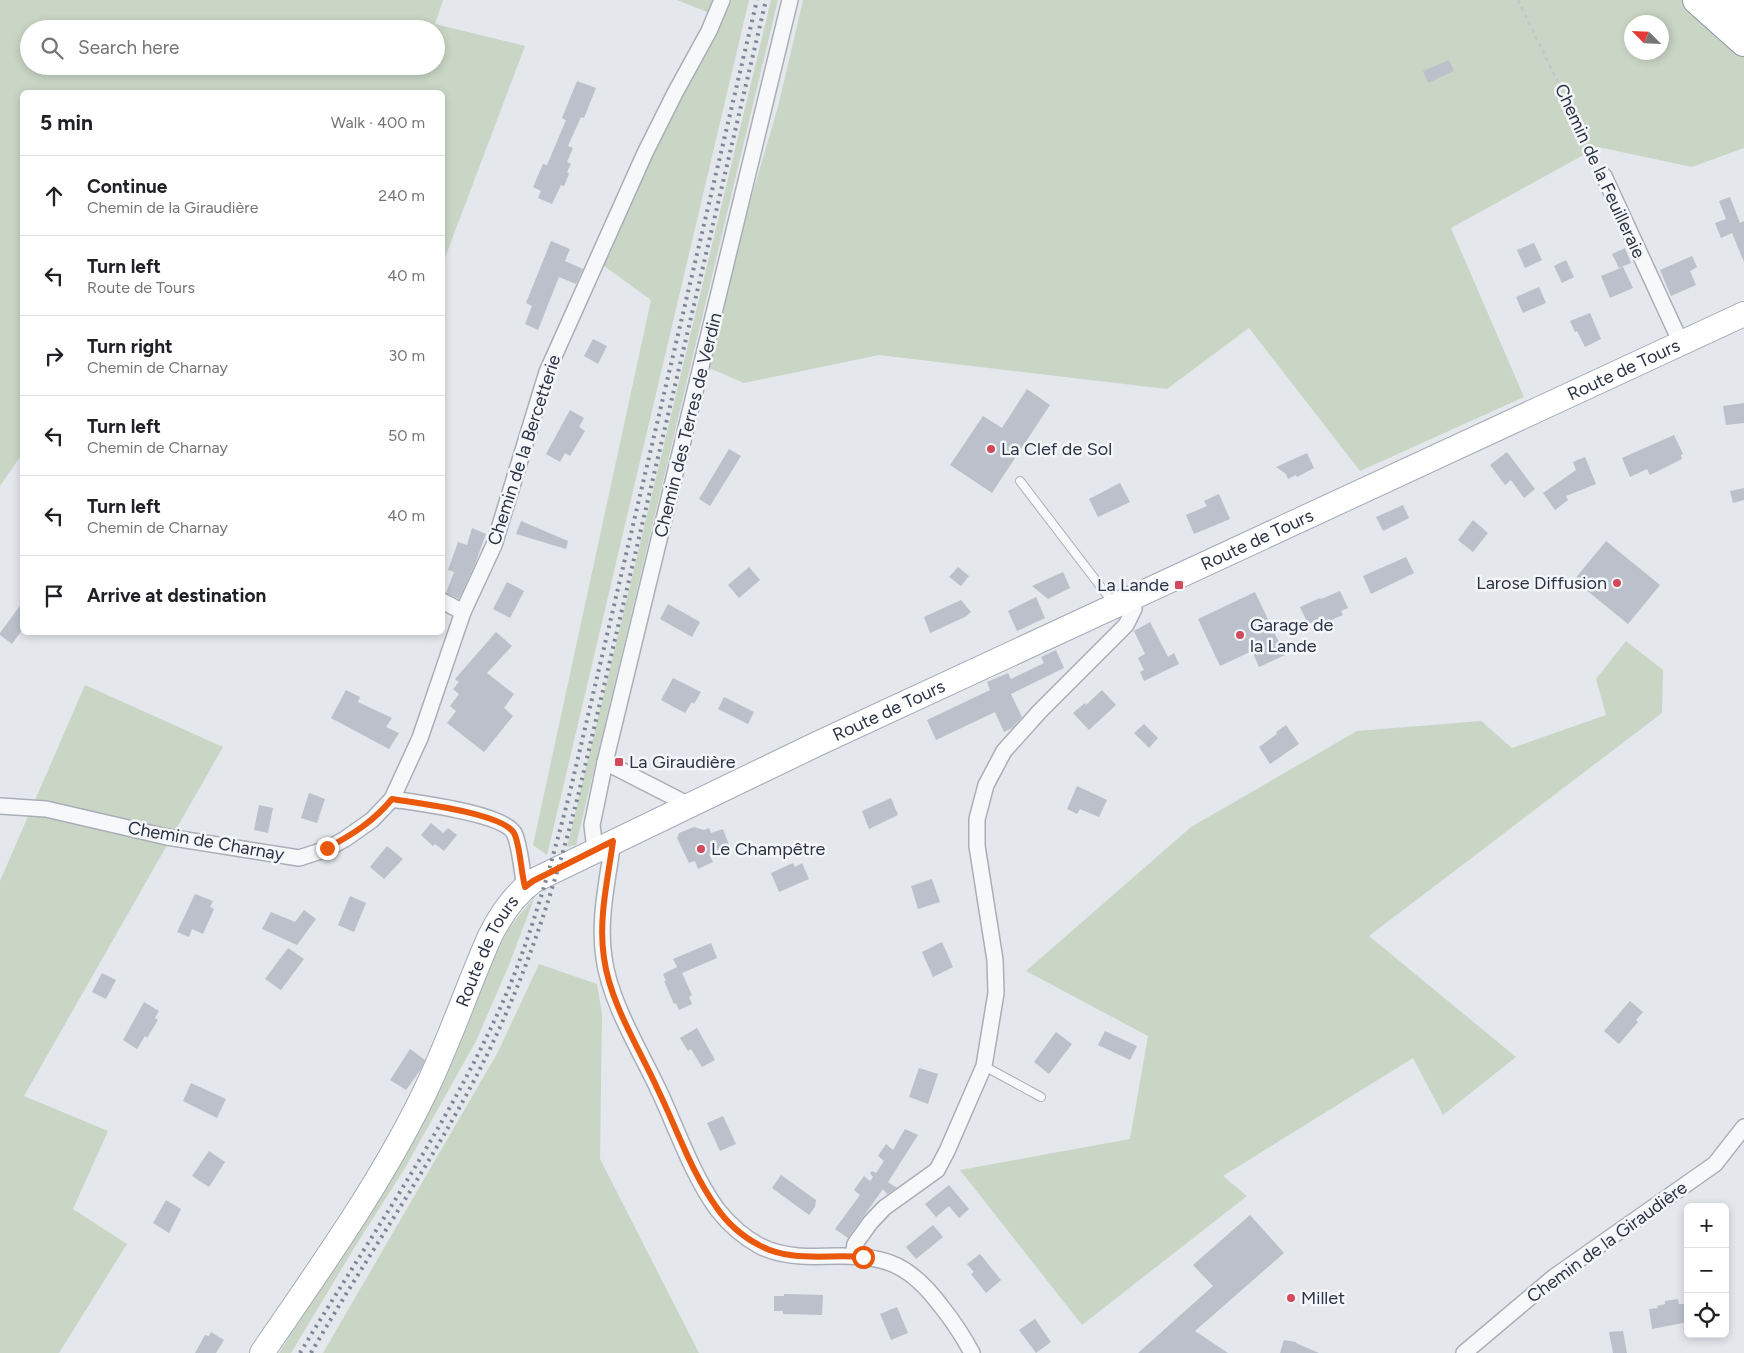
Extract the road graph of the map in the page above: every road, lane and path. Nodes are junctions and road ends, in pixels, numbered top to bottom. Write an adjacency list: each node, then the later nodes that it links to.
1 (722, 0): 14 (street, Chemin de la Bercetterie)
2 (790, 0): 15 (street, Chemin des Terres de Verdin)
3 (1518, 0): 8 (path, Chemin de la Feuilleraie)
4 (1697, 0): 7 (highway)
5 (1732, 0): 6 (highway)
6 (1744, 11)
7 (1744, 42)
8 (1604, 176): 10 (street, Chemin de la Feuilleraie)
9 (1744, 314): 10 (main road, Route de Tours)
10 (1681, 343): 12 (main road, Route de Tours)
11 (1020, 480): 12 (lane)
12 (1124, 602): 17 (main road, Route de Tours); 21 (street)
13 (445, 603): 14 (street)
14 (464, 612): 16 (street, Chemin de la Bercetterie)
15 (605, 762): 17 (street); 19 (street, Chemin des Terres de Verdin)
16 (392, 799): 18 (street, Chemin de Charnay); 20 (street)
17 (689, 805): 19 (main road, Route de Tours)
18 (0, 806)
19 (604, 846): 20 (main road, Route de Tours); 24 (street)
20 (525, 887): 25 (main road, Route de Tours)
21 (984, 1066): 22 (lane); 24 (street)
22 (1041, 1096)
23 (1744, 1127): 27 (street, Chemin de la Giraudière)
24 (853, 1256): 26 (street)
25 (262, 1353)
26 (972, 1353)
27 (1464, 1353)

